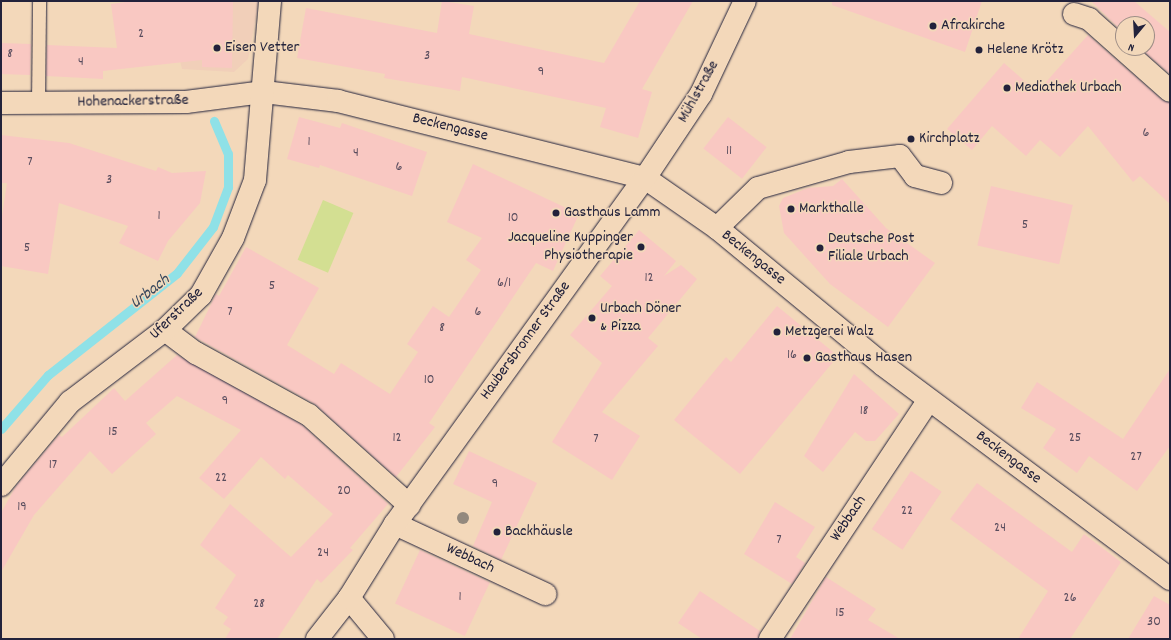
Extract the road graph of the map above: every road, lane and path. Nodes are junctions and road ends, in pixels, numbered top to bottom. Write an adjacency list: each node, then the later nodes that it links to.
1 (39, 1): 8 (lane)
2 (270, 1): 6 (street, Uferstraße)
3 (738, 4): 9 (street, Mühlstraße)
4 (1074, 14): 5 (street)
5 (1170, 90)
6 (264, 92): 8 (street, Hohenackerstraße); 9 (street, Beckengasse); 12 (street, Uferstraße)
7 (1, 103): 8 (street, Hohenackerstraße)
8 (38, 104)
9 (645, 178): 11 (street, Beckengasse); 15 (street, Haubersbronner Straße)
10 (941, 183): 11 (street)
11 (717, 228): 13 (street, Beckengasse)
12 (165, 330): 14 (street, Uferstraße); 15 (street)
13 (929, 400): 17 (street, Beckengasse); 22 (street, Webbach)
14 (1, 485)
15 (409, 505): 16 (street, Haubersbronner Straße)
16 (395, 524): 18 (street, Webbach); 19 (street, Haubersbronner Straße)
17 (1170, 579)
18 (545, 594)
19 (349, 598): 20 (street, Haubersbronner Straße); 21 (street)
20 (317, 639)
21 (383, 639)
22 (770, 639)

